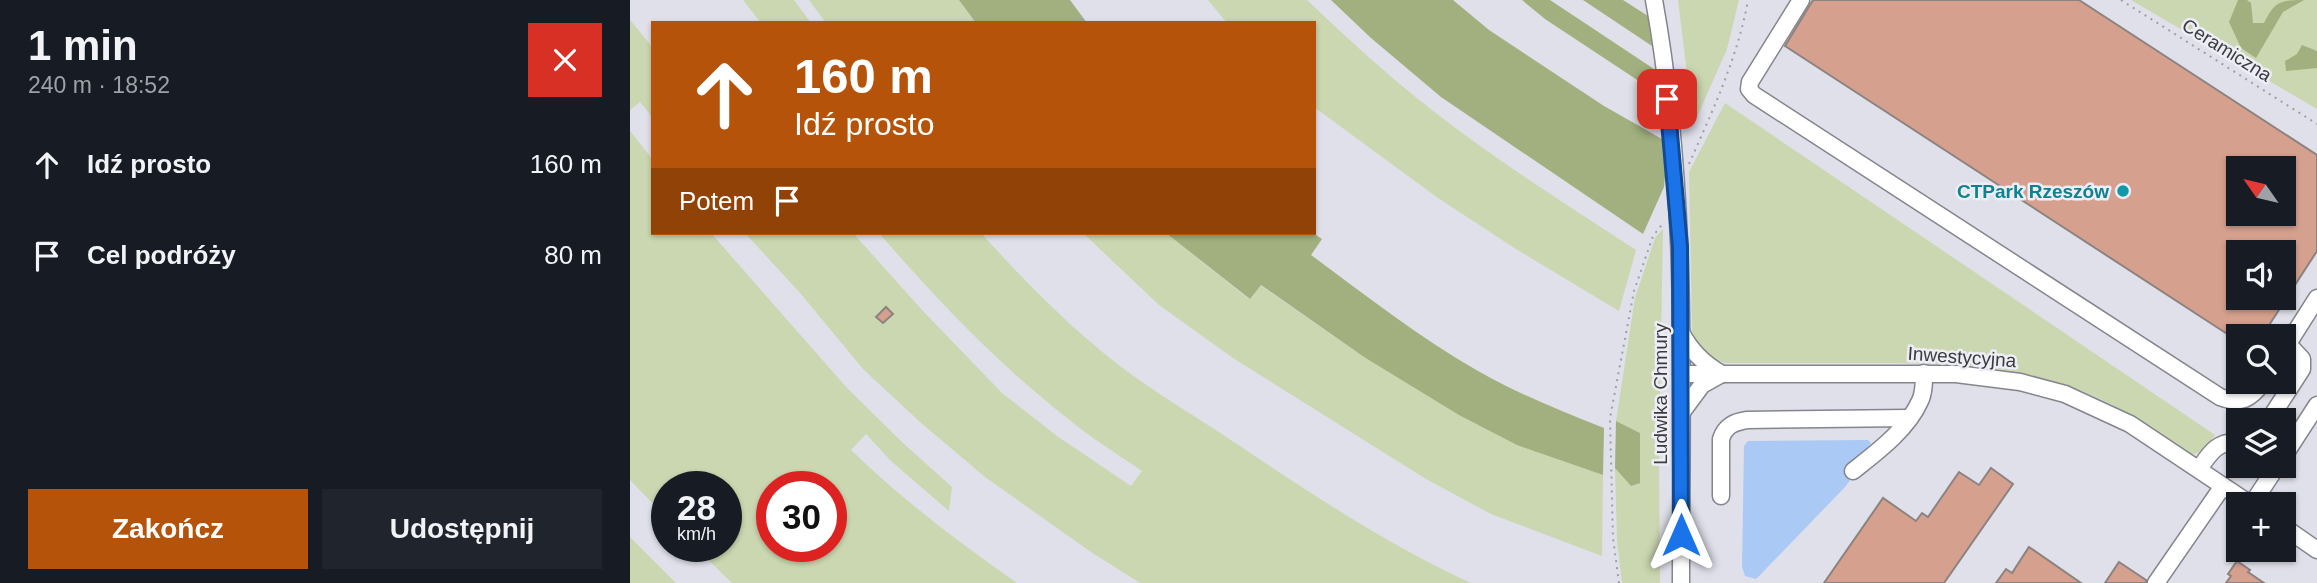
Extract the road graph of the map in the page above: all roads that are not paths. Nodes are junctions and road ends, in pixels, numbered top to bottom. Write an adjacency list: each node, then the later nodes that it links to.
1 (1654, 0): 4 (street, Ludwika Chmury)
2 (1801, 0): 11 (street)
3 (2317, 298): 5 (street)
4 (1681, 331): 8 (street, Ludwika Chmury); 9 (street)
5 (2296, 331)
6 (2296, 354): 10 (street)
7 (1924, 373): 9 (street, Inwestycyjna); 14 (street); 17 (street, Inwestycyjna)
8 (1681, 374): 9 (street, Inwestycyjna); 13 (street, Ludwika Chmury)
9 (1723, 374): 13 (street)
10 (2296, 378)
11 (2252, 394)
12 (2317, 405): 15 (street)
13 (1681, 414): 24 (street, Ludwika Chmury)
14 (1909, 418): 18 (street); 21 (street)
15 (2296, 437)
16 (2226, 443): 17 (street)
17 (2199, 469): 19 (street, Inwestycyjna)
18 (1853, 471)
19 (2223, 486): 20 (street, Inwestycyjna); 25 (street)
20 (2232, 492)
21 (1720, 496)
22 (2296, 535): 23 (street)
23 (2317, 550)
24 (1681, 583)
25 (2156, 583)

